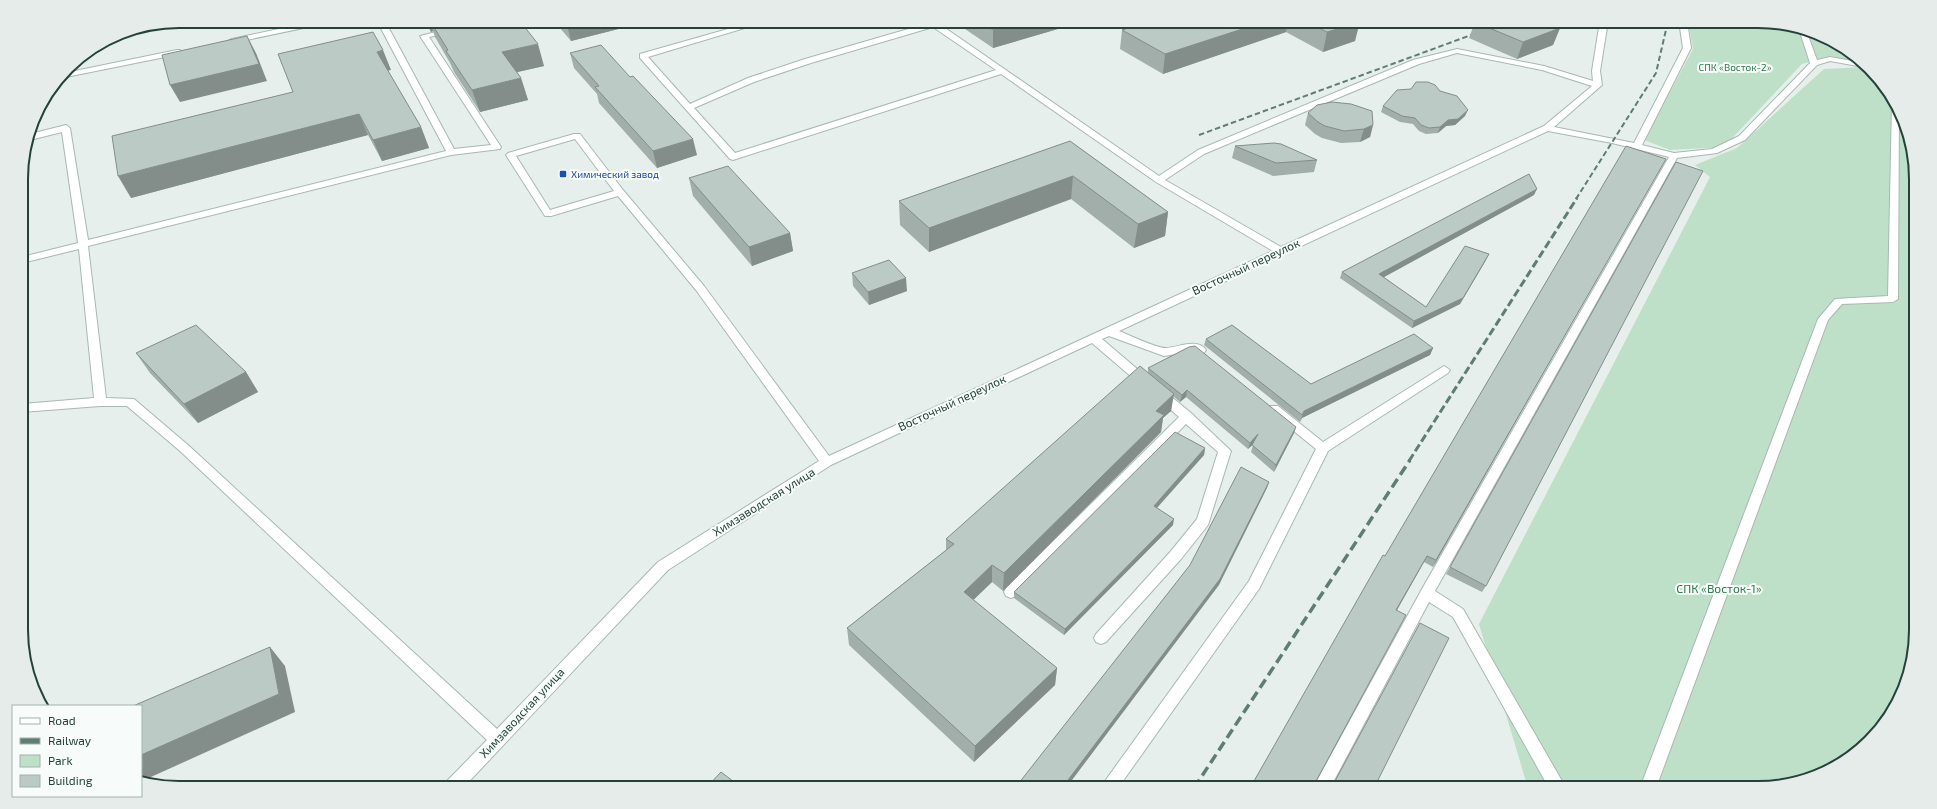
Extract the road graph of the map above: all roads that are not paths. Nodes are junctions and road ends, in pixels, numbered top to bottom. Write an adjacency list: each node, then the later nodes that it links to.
1 (293, 28): 10 (street)
2 (385, 28): 23 (street)
3 (460, 28): 22 (street)
4 (740, 28): 17 (street)
5 (917, 28): 17 (street)
6 (940, 28): 14 (street)
7 (1603, 28): 16 (street)
8 (1684, 28): 21 (street)
9 (1804, 35): 13 (street)
10 (226, 42)
11 (187, 50): 15 (street)
12 (1851, 60): 13 (street)
13 (1814, 63): 25 (street)
14 (1002, 71): 17 (street); 26 (street)
15 (69, 75)
16 (1598, 85): 19 (street, Восточный переулок); 26 (street)
17 (689, 107)
18 (1896, 117): 51 (street)
19 (1547, 128): 21 (street); 29 (street, Восточный переулок)
20 (34, 136): 28 (street)
21 (1637, 146): 25 (street)
22 (497, 147): 23 (street); 24 (street)
23 (451, 152): 28 (street)
24 (511, 155): 27 (street, Химзаводская улица); 27 (street)
25 (1674, 156): 44 (street)
26 (1159, 180): 29 (street)
27 (620, 192): 42 (street, Химзаводская улица)
28 (83, 243): 30 (street); 38 (street)
29 (1280, 251): 31 (street, Восточный переулок)
30 (28, 258)
31 (1108, 331): 32 (street, Восточный переулок); 33 (street)
32 (1092, 338): 35 (street); 42 (street, Восточный переулок)
33 (1208, 357)
34 (1444, 370): 41 (street)
35 (1136, 374): 36 (street); 40 (street)
36 (1124, 384)
37 (1262, 400): 41 (street)
38 (100, 402): 39 (street); 46 (street)
39 (28, 408)
40 (1187, 416): 43 (street); 45 (street)
41 (1323, 448): 48 (street)
42 (827, 462): 46 (street, Химзаводская улица)
43 (1011, 592)
44 (1427, 593): 49 (street); 50 (street)
45 (1101, 638)
46 (497, 739): 47 (street, Химзаводская улица)
47 (458, 781)
48 (1113, 781)
49 (1325, 781)
50 (1554, 781)
51 (1651, 781)

